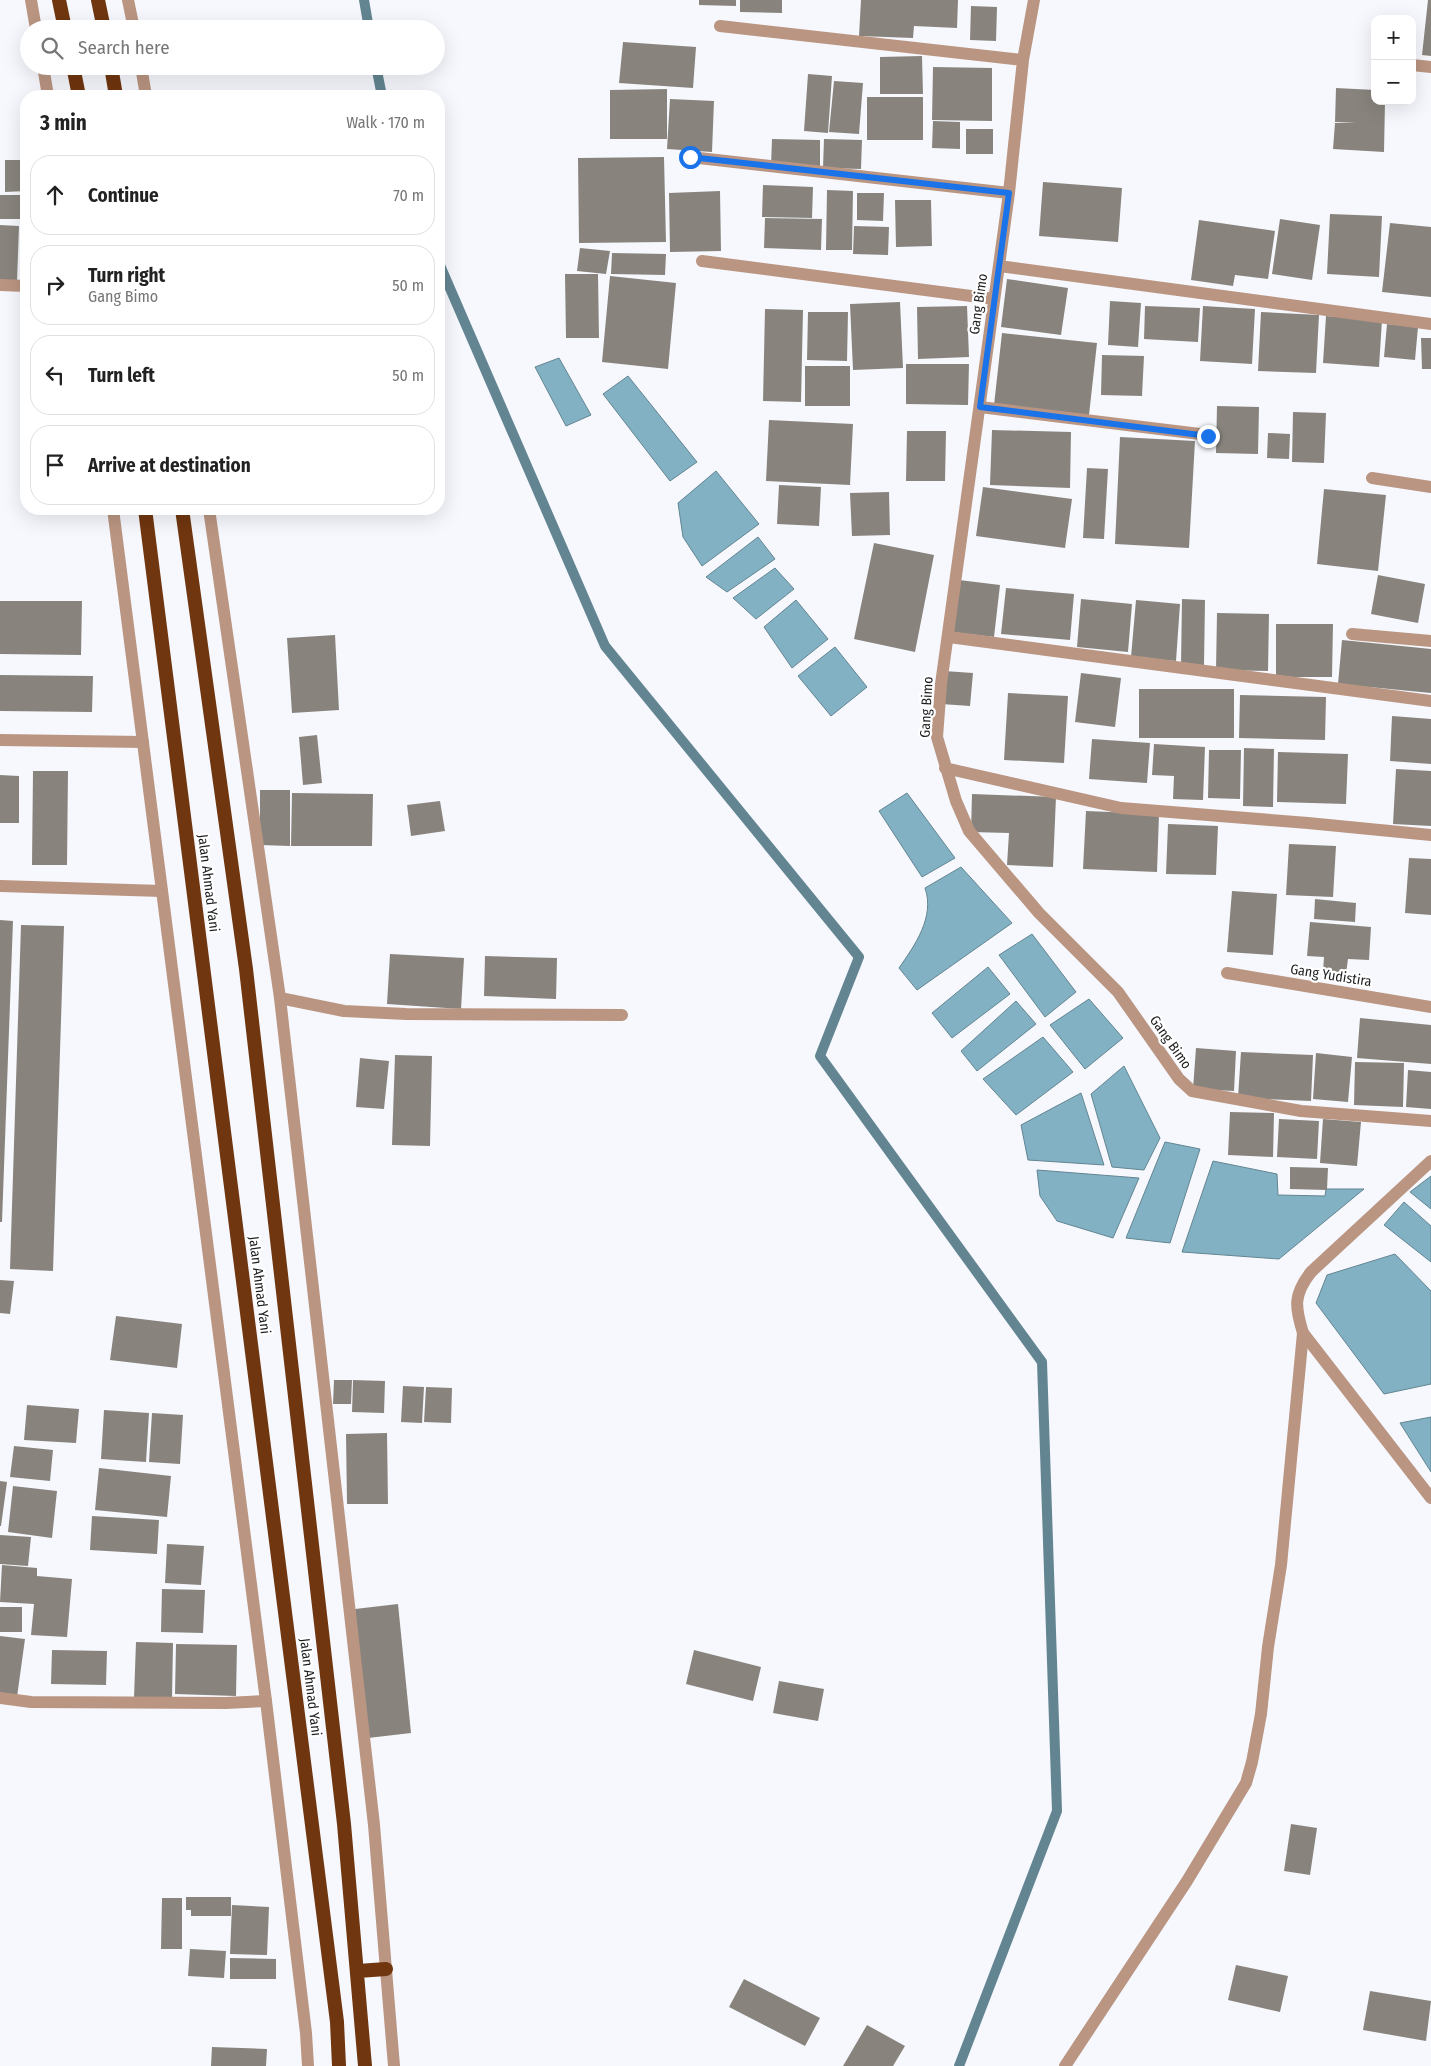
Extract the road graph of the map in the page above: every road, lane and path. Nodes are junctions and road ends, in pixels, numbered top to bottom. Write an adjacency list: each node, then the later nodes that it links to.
1 (31, 0): 6 (street)
2 (59, 0): 7 (highway)
3 (98, 0): 8 (highway)
4 (128, 0): 9 (street)
5 (1034, 0): 11 (street, Gang Bimo)
6 (34, 20)
7 (63, 20)
8 (102, 20)
9 (132, 20)
10 (720, 26): 11 (street)
11 (1023, 60): 23 (street, Gang Bimo)
12 (1416, 65): 13 (street)
13 (1431, 67)
14 (44, 75): 18 (street)
15 (75, 75): 19 (highway)
16 (112, 75): 20 (highway)
17 (142, 75): 21 (street)
18 (47, 90)
19 (78, 90)
20 (115, 90)
21 (145, 90)
22 (690, 157): 23 (street)
23 (1009, 193): 25 (street, Gang Bimo)
24 (702, 261): 28 (street)
25 (999, 266): 28 (street, Gang Bimo); 29 (street)
26 (0, 285): 27 (street)
27 (20, 286)
28 (994, 299): 30 (street, Gang Bimo)
29 (1431, 324)
30 (980, 407): 31 (street); 39 (street, Gang Bimo)
31 (1208, 436)
32 (1372, 478): 33 (street)
33 (1431, 487)
34 (114, 515): 43 (street)
35 (146, 515): 61 (highway, Jalan Ahmad Yani)
36 (183, 515): 59 (highway, Jalan Ahmad Yani)
37 (210, 515): 49 (street)
38 (1352, 634): 40 (street)
39 (949, 637): 41 (street); 44 (street, Gang Bimo)
40 (1431, 641)
41 (1431, 701)
42 (0, 740): 43 (street)
43 (143, 742): 47 (street)
44 (945, 768): 45 (street); 52 (street, Gang Bimo)
45 (1431, 835)
46 (0, 886): 47 (street)
47 (162, 890): 57 (street)
48 (1227, 973): 50 (street, Gang Yudistira)
49 (280, 998): 51 (street); 58 (street)
50 (1431, 1007)
51 (622, 1015)
52 (1431, 1121)
53 (1431, 1161): 54 (street)
54 (1303, 1333): 55 (street); 64 (street)
55 (1431, 1498)
56 (0, 1698): 57 (street)
57 (266, 1700): 60 (street)
58 (386, 1969): 59 (highway); 63 (street)
59 (358, 1971): 62 (highway, Jalan Ahmad Yani)
60 (308, 2066)
61 (339, 2066)
62 (365, 2066)
63 (394, 2066)
64 (1065, 2066)

